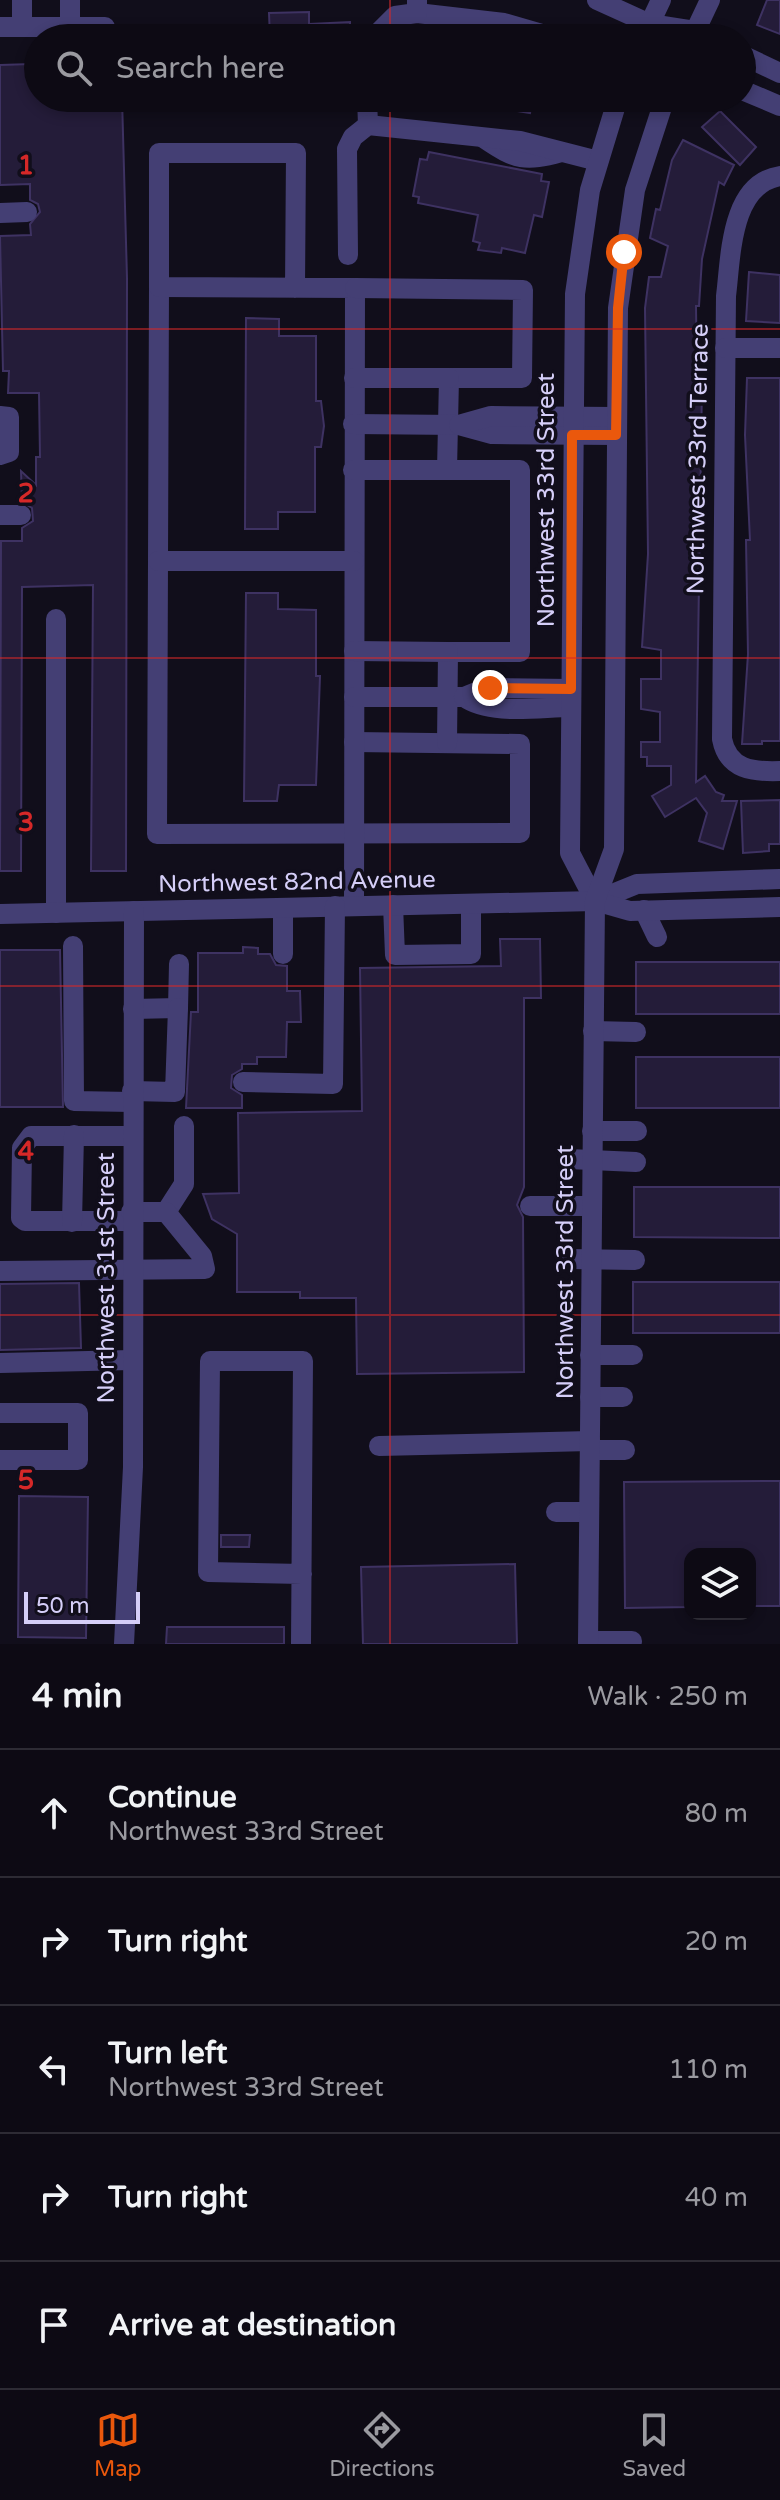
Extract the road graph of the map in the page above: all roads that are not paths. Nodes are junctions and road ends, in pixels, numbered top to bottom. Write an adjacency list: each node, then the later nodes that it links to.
1 (22, 0): 15 (street)
2 (70, 0): 8 (street)
3 (597, 0): 11 (street)
4 (661, 0): 12 (street)
5 (710, 0): 13 (street)
6 (417, 6): 7 (street); 9 (street)
7 (490, 10): 10 (street)
8 (70, 24)
9 (387, 24)
10 (523, 24)
11 (636, 24)
12 (654, 24)
13 (702, 24)
14 (0, 27): 15 (street)
15 (22, 27)
16 (756, 62): 17 (street)
17 (780, 73)
18 (756, 96): 19 (street)
19 (780, 106)
20 (368, 112): 23 (street)
21 (614, 112): 24 (street, Northwest 33rd Street)
22 (660, 112): 40 (street, Northwest 33rd Street)
23 (368, 125): 24 (street); 28 (street)
24 (598, 161): 39 (street, Northwest 33rd Street)
25 (780, 176): 32 (street, Northwest 33rd Terrace)
26 (27, 212): 27 (street)
27 (0, 213)
28 (348, 255)
29 (159, 287): 30 (street); 30 (street); 44 (street)
30 (295, 288): 31 (street)
31 (355, 288): 34 (street); 35 (street)
32 (725, 348): 33 (street); 54 (street, Northwest 33rd Terrace)
33 (780, 348)
34 (354, 378): 35 (street); 37 (street)
35 (449, 378): 38 (street)
36 (0, 416): 41 (street)
37 (353, 424): 38 (street); 42 (street)
38 (454, 425): 39 (street); 43 (street)
39 (572, 426): 40 (street); 51 (street, Northwest 33rd Street)
40 (616, 426): 57 (street, Northwest 33rd Street)
41 (0, 455)
42 (353, 470): 43 (street); 45 (street)
43 (447, 470): 48 (street)
44 (158, 561): 45 (street); 55 (street)
45 (354, 561): 47 (street)
46 (56, 619): 65 (street)
47 (354, 651): 48 (street); 49 (street)
48 (448, 652): 50 (street)
49 (354, 697): 50 (street); 52 (street)
50 (456, 697): 51 (street); 53 (street)
51 (571, 698): 57 (street, Northwest 33rd Street)
52 (354, 742): 53 (street); 55 (street)
53 (447, 743): 55 (street)
54 (780, 771)
55 (354, 833): 60 (street)
56 (780, 879): 57 (street, Northwest 82nd Avenue)
57 (595, 901): 58 (street, Northwest 82nd Avenue); 63 (street, Northwest 82nd Avenue); 73 (street, Northwest 33rd Street)
58 (471, 904): 59 (street, Northwest 82nd Avenue); 59 (street)
59 (393, 905): 60 (street, Northwest 82nd Avenue)
60 (345, 906): 62 (street, Northwest 82nd Avenue); 75 (street)
61 (780, 907): 63 (street, Northwest 82nd Avenue)
62 (283, 908): 64 (street, Northwest 82nd Avenue); 69 (street)
63 (644, 910): 67 (street)
64 (134, 911): 65 (street, Northwest 82nd Avenue); 72 (street, Northwest 31st Street)
65 (56, 913): 66 (street, Northwest 82nd Avenue)
66 (0, 914)
67 (657, 937)
68 (73, 946): 76 (street)
69 (283, 954)
70 (179, 964): 71 (street)
71 (178, 1008): 72 (street); 76 (street)
72 (133, 1009): 76 (street, Northwest 31st Street)
73 (593, 1031): 74 (street); 78 (street, Northwest 33rd Street)
74 (636, 1032)
75 (243, 1082)
76 (132, 1096): 81 (street, Northwest 31st Street)
77 (184, 1126): 87 (street)
78 (592, 1131): 79 (street); 83 (street, Northwest 33rd Street)
79 (637, 1131)
80 (74, 1135): 81 (street); 89 (street); 89 (street)
81 (132, 1136): 88 (street, Northwest 31st Street)
82 (569, 1159): 83 (street)
83 (592, 1160): 84 (street); 86 (street, Northwest 33rd Street)
84 (636, 1162)
85 (530, 1206): 86 (street)
86 (592, 1206): 90 (street, Northwest 33rd Street)
87 (166, 1212): 88 (street); 92 (street)
88 (131, 1217): 89 (street); 92 (street, Northwest 31st Street)
89 (72, 1222)
90 (580, 1260): 91 (street); 94 (street, Northwest 33rd Street)
91 (635, 1260)
92 (131, 1270): 93 (street); 96 (street, Northwest 31st Street)
93 (0, 1271)
94 (590, 1355): 95 (street); 98 (street, Northwest 33rd Street)
95 (633, 1355)
96 (132, 1360): 97 (street); 110 (street, Northwest 31st Street)
97 (0, 1363)
98 (590, 1397): 99 (street); 102 (street, Northwest 33rd Street)
99 (623, 1397)
100 (0, 1413): 104 (street)
101 (379, 1446): 102 (street)
102 (590, 1446): 103 (street); 106 (street, Northwest 33rd Street)
103 (625, 1450)
104 (0, 1460)
105 (556, 1512): 106 (street)
106 (589, 1512): 109 (street, Northwest 33rd Street)
107 (302, 1574): 107 (street); 111 (street)
108 (632, 1641): 109 (street)
109 (588, 1643)
110 (124, 1644)
111 (301, 1644)

